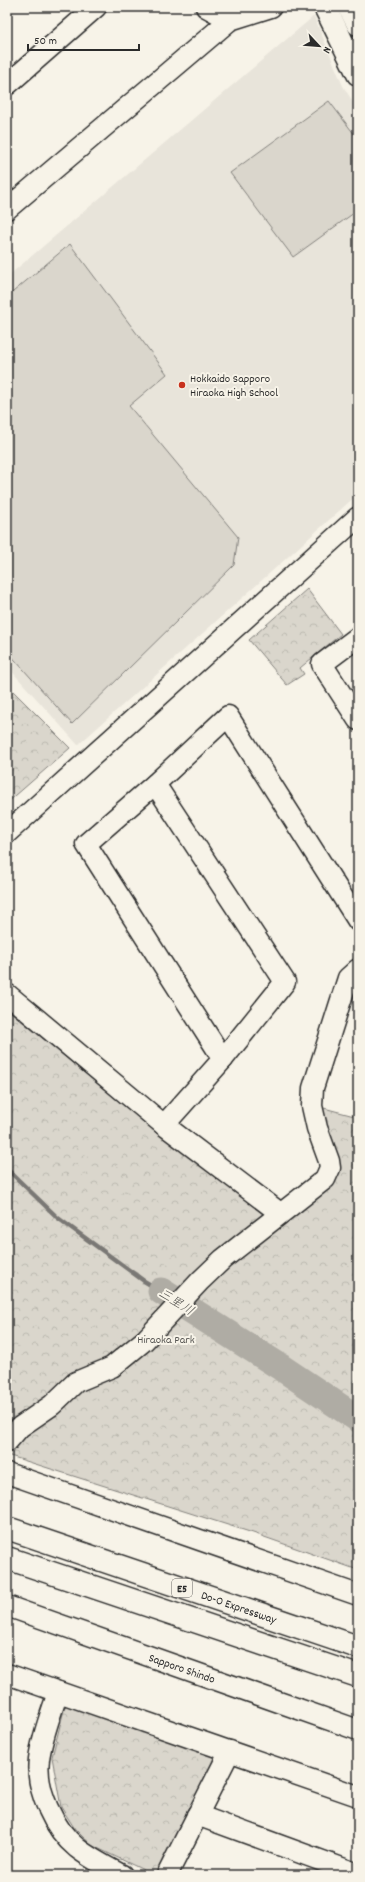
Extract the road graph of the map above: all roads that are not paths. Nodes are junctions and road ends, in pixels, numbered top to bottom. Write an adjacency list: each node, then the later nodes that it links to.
1 (96, 7): 9 (street)
2 (206, 7): 6 (street)
3 (271, 7): 6 (street)
4 (325, 7): 8 (main road)
5 (349, 7): 7 (main road)
6 (230, 20): 10 (street)
7 (358, 24)
8 (358, 74)
9 (7, 85)
10 (7, 209)
11 (358, 517): 15 (street)
12 (358, 637): 13 (street)
13 (358, 720)
14 (155, 784): 16 (street); 19 (street); 19 (street)
15 (7, 833)
16 (358, 921)
17 (358, 969): 21 (street)
18 (7, 994): 20 (street)
19 (223, 1059): 20 (street)
20 (164, 1125): 21 (street)
21 (280, 1213): 22 (street)
22 (7, 1442)
23 (7, 1473): 26 (street)
24 (7, 1528): 28 (main road, Do-O Expressway / E5)
25 (7, 1558): 30 (main road, E5)
26 (358, 1595)
27 (7, 1606): 32 (street, Sapporo Shindo)
28 (358, 1647)
29 (7, 1674): 31 (street)
30 (358, 1676)
31 (58, 1692): 33 (street); 37 (street)
32 (358, 1730)
33 (230, 1751): 34 (street); 35 (street)
34 (358, 1796)
35 (197, 1815): 36 (street); 38 (street)
36 (358, 1874)
37 (122, 1875)
38 (166, 1875)

